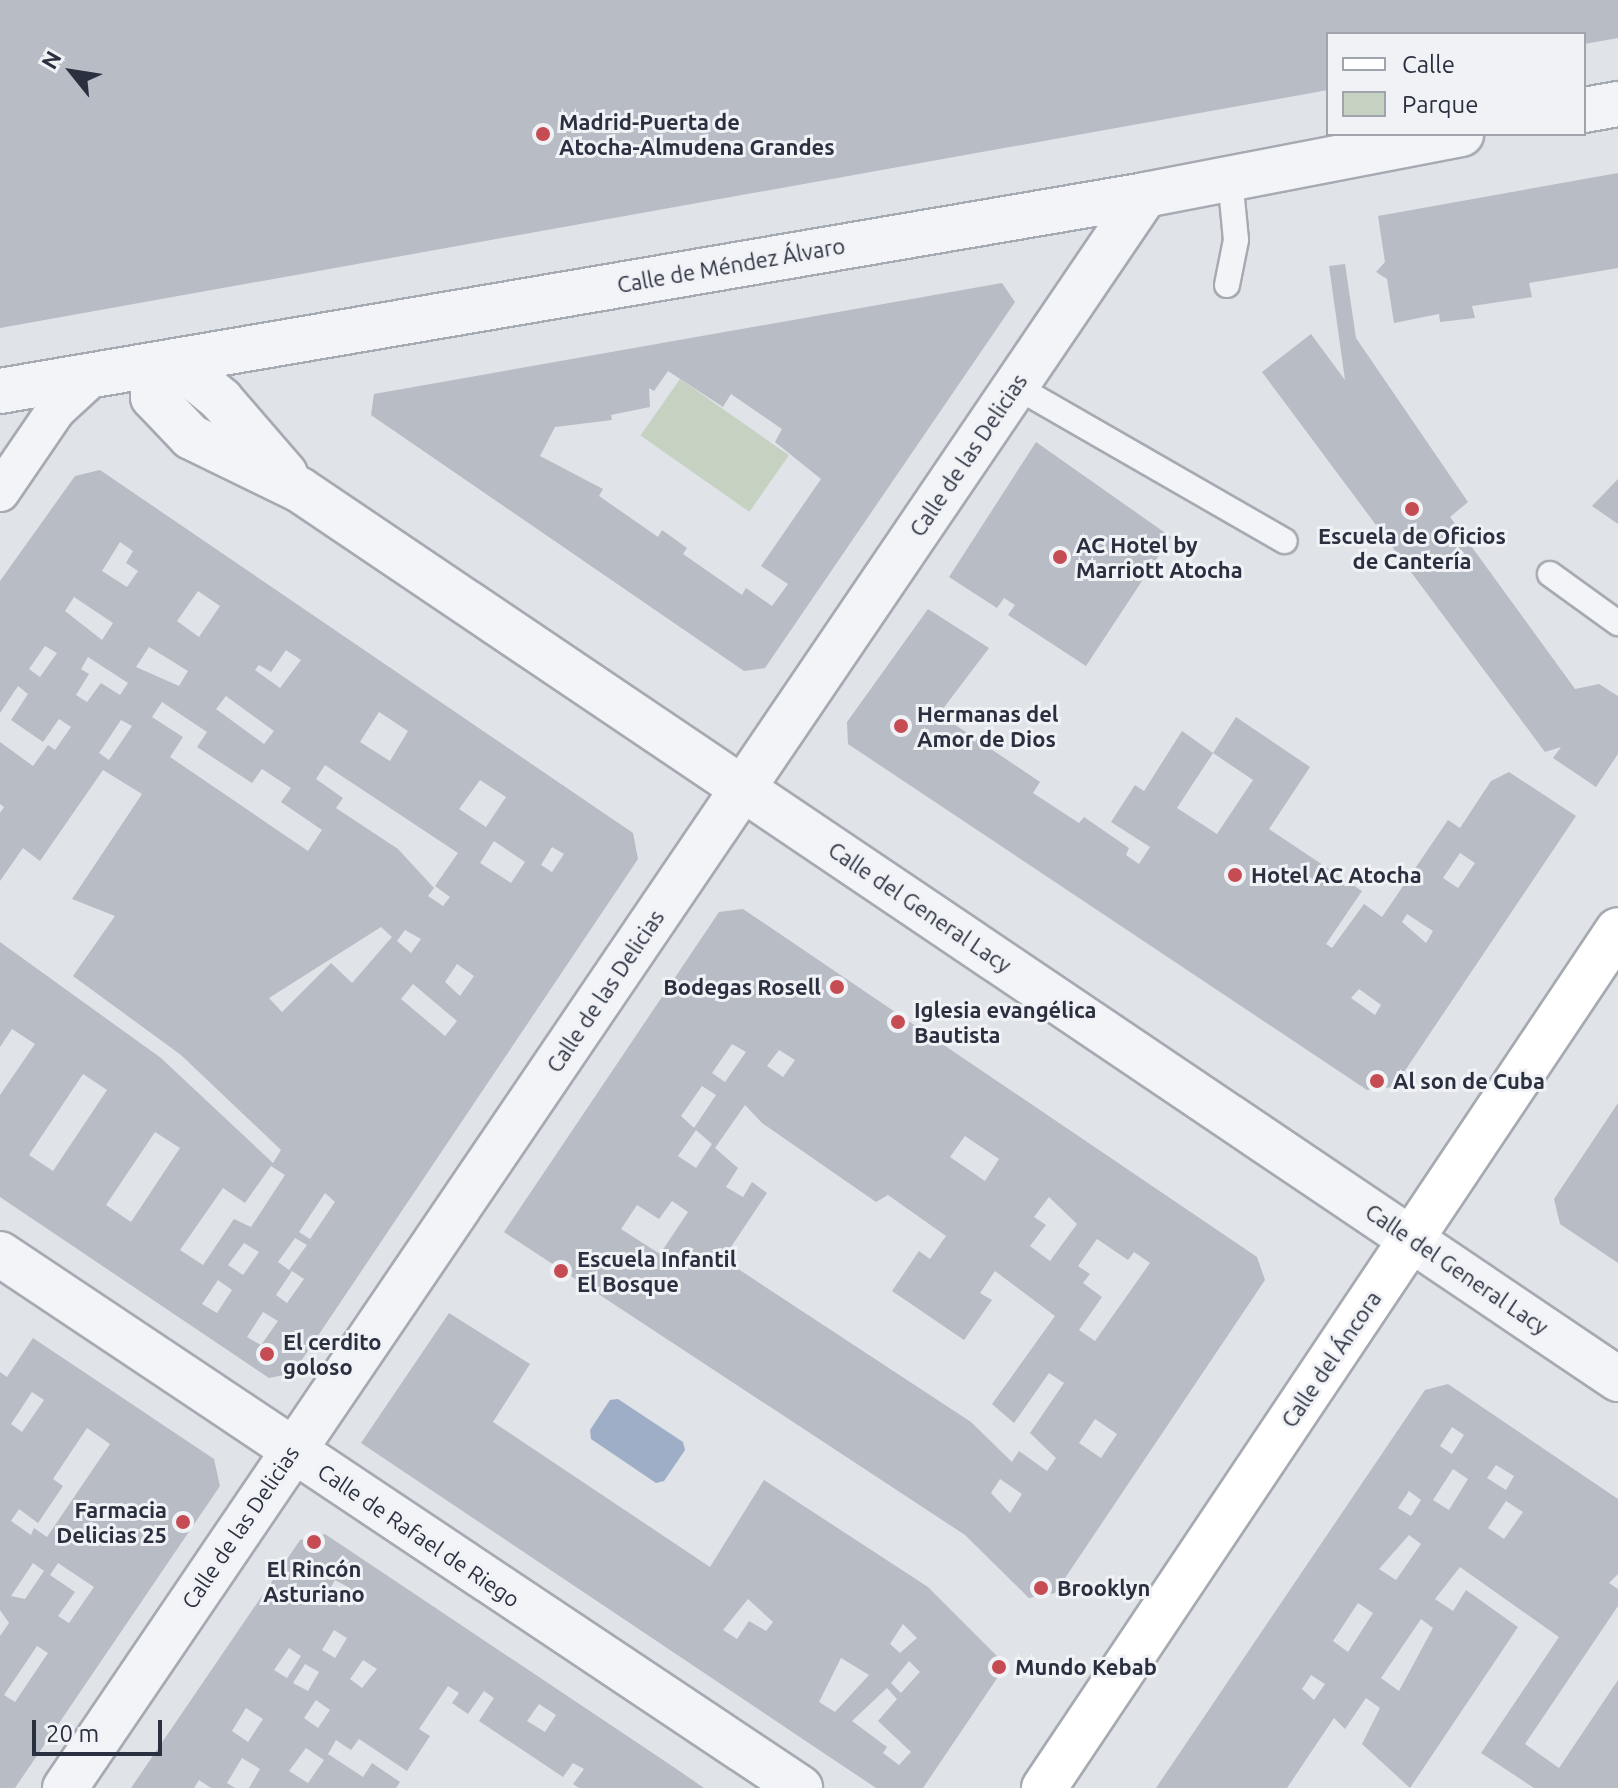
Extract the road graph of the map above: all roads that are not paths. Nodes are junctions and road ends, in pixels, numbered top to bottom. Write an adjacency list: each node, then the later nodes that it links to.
1 (1618, 104): 2 (street)
2 (1586, 110)
3 (1450, 136): 4 (street, Calle de Méndez Álvaro)
4 (1230, 178): 5 (street, Calle de Méndez Álvaro); 6 (lane)
5 (1145, 195): 7 (street, Calle de Méndez Álvaro); 9 (street, Calle de las Delicias)
6 (1227, 285)
7 (159, 366): 8 (street, Calle de Méndez Álvaro); 15 (street, Calle del General Lacy)
8 (94, 375): 10 (street, Calle de Méndez Álvaro); 11 (street)
9 (1015, 386): 12 (lane); 15 (street, Calle de las Delicias)
10 (0, 391)
11 (0, 492)
12 (1285, 541)
13 (1550, 574): 14 (lane)
14 (1618, 623)
15 (744, 788): 17 (street, Calle del General Lacy); 20 (street, Calle de las Delicias)
16 (1618, 930): 17 (main road, Calle del Áncora)
17 (1412, 1238): 19 (street, Calle del General Lacy); 23 (main road, Calle del Áncora)
18 (0, 1254): 20 (street, Calle de Rafael de Riego)
19 (1618, 1379)
20 (291, 1450): 21 (street, Calle de las Delicias); 22 (street, Calle de Rafael de Riego)
21 (65, 1788)
22 (800, 1788)
23 (1044, 1788)

